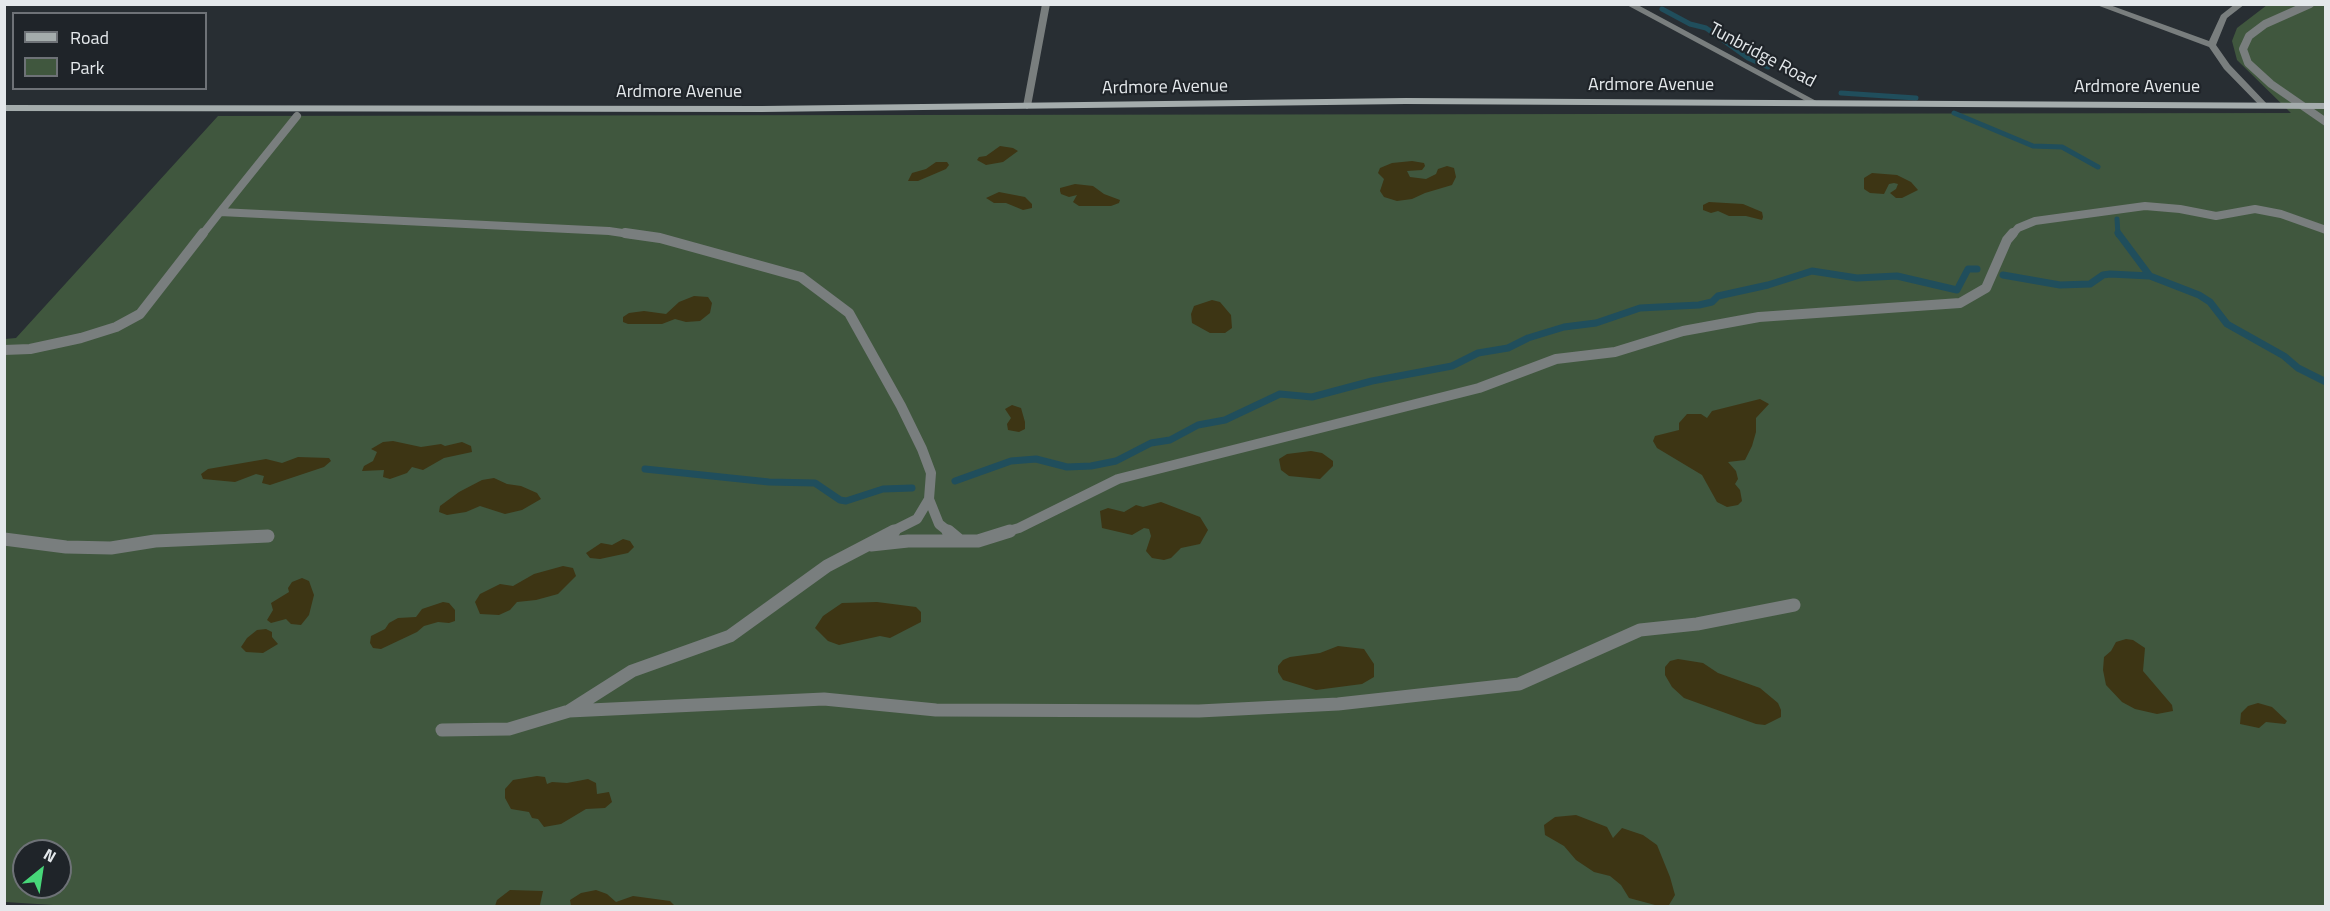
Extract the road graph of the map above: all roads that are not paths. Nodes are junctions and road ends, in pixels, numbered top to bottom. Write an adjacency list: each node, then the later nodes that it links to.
1 (1046, 4): 8 (street)
2 (1629, 4): 7 (street, Tunbridge Road)
3 (2098, 4): 6 (street)
4 (2241, 4): 6 (street)
5 (2310, 4): 10 (lane)
6 (2211, 45): 9 (street)
7 (1816, 103): 8 (street, Ardmore Avenue); 9 (street, Ardmore Avenue)
8 (1027, 106): 12 (street, Ardmore Avenue)
9 (2265, 106): 10 (street, Ardmore Avenue)
10 (2303, 106): 11 (street, Ardmore Avenue); 14 (lane)
11 (2325, 106)
12 (4, 108)
13 (297, 116): 15 (lane)
14 (2325, 122)
15 (220, 212): 17 (lane); 18 (lane)
16 (2325, 230): 21 (lane)
17 (4, 350)
18 (929, 500): 21 (lane); 22 (lane)
19 (268, 536): 20 (lane)
20 (4, 539)
21 (960, 541): 22 (lane)
22 (865, 546): 24 (lane)
23 (1794, 605): 24 (lane)
24 (569, 711): 25 (lane)
25 (442, 730)

